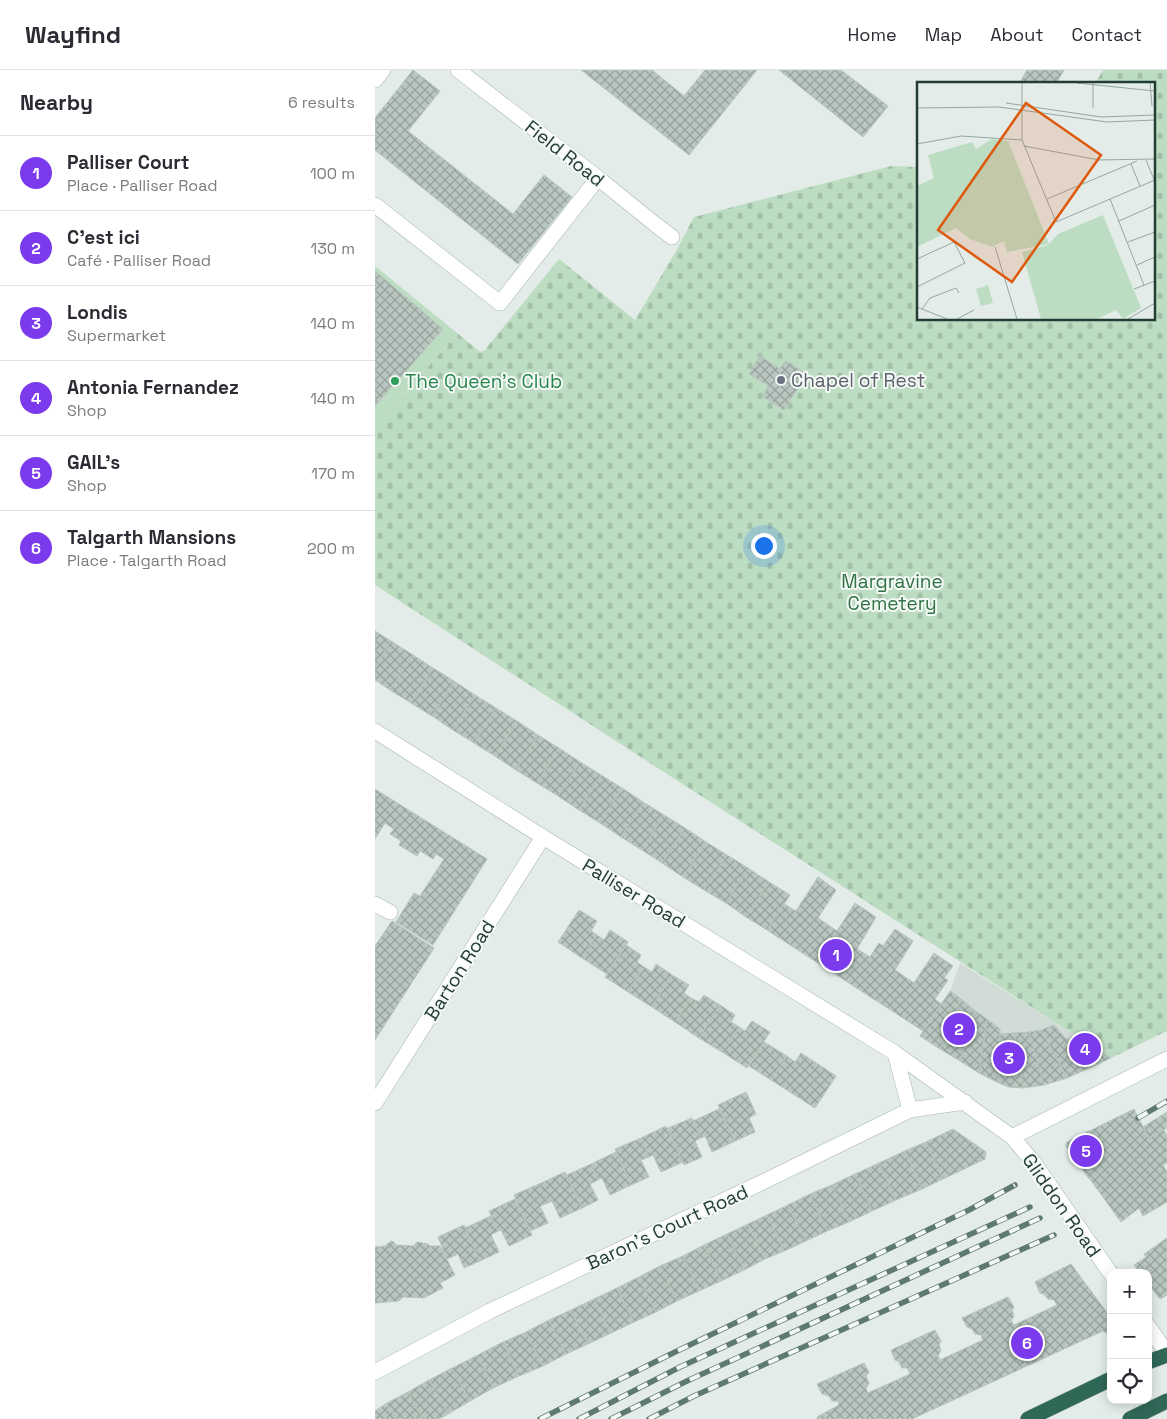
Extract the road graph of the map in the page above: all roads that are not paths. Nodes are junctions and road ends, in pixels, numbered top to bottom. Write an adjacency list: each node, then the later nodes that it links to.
1 (383, 70): 3 (street)
2 (458, 70): 4 (street, Field Road)
3 (375, 80)
4 (598, 178): 5 (street); 6 (street, Field Road)
5 (375, 205)
6 (672, 236)
7 (375, 731): 8 (street, Palliser Road)
8 (543, 837): 11 (street, Palliser Road); 14 (street, Barton Road)
9 (375, 904): 10 (street)
10 (390, 912)
11 (895, 1053): 13 (street, Palliser Road); 15 (street)
12 (1167, 1060): 16 (street)
13 (965, 1102): 15 (street, Baron's Court Road); 16 (street, Palliser Road)
14 (375, 1104)
15 (910, 1110): 21 (street, Baron's Court Road)
16 (1012, 1136): 17 (street, Gliddon Road, bridge)
17 (1108, 1269)
18 (1152, 1332): 19 (street)
19 (1167, 1354): 20 (highway)
20 (1152, 1360)
21 (375, 1372)
22 (1107, 1382): 24 (highway)
23 (1167, 1401): 25 (highway)
24 (1027, 1419)
25 (1130, 1419)

